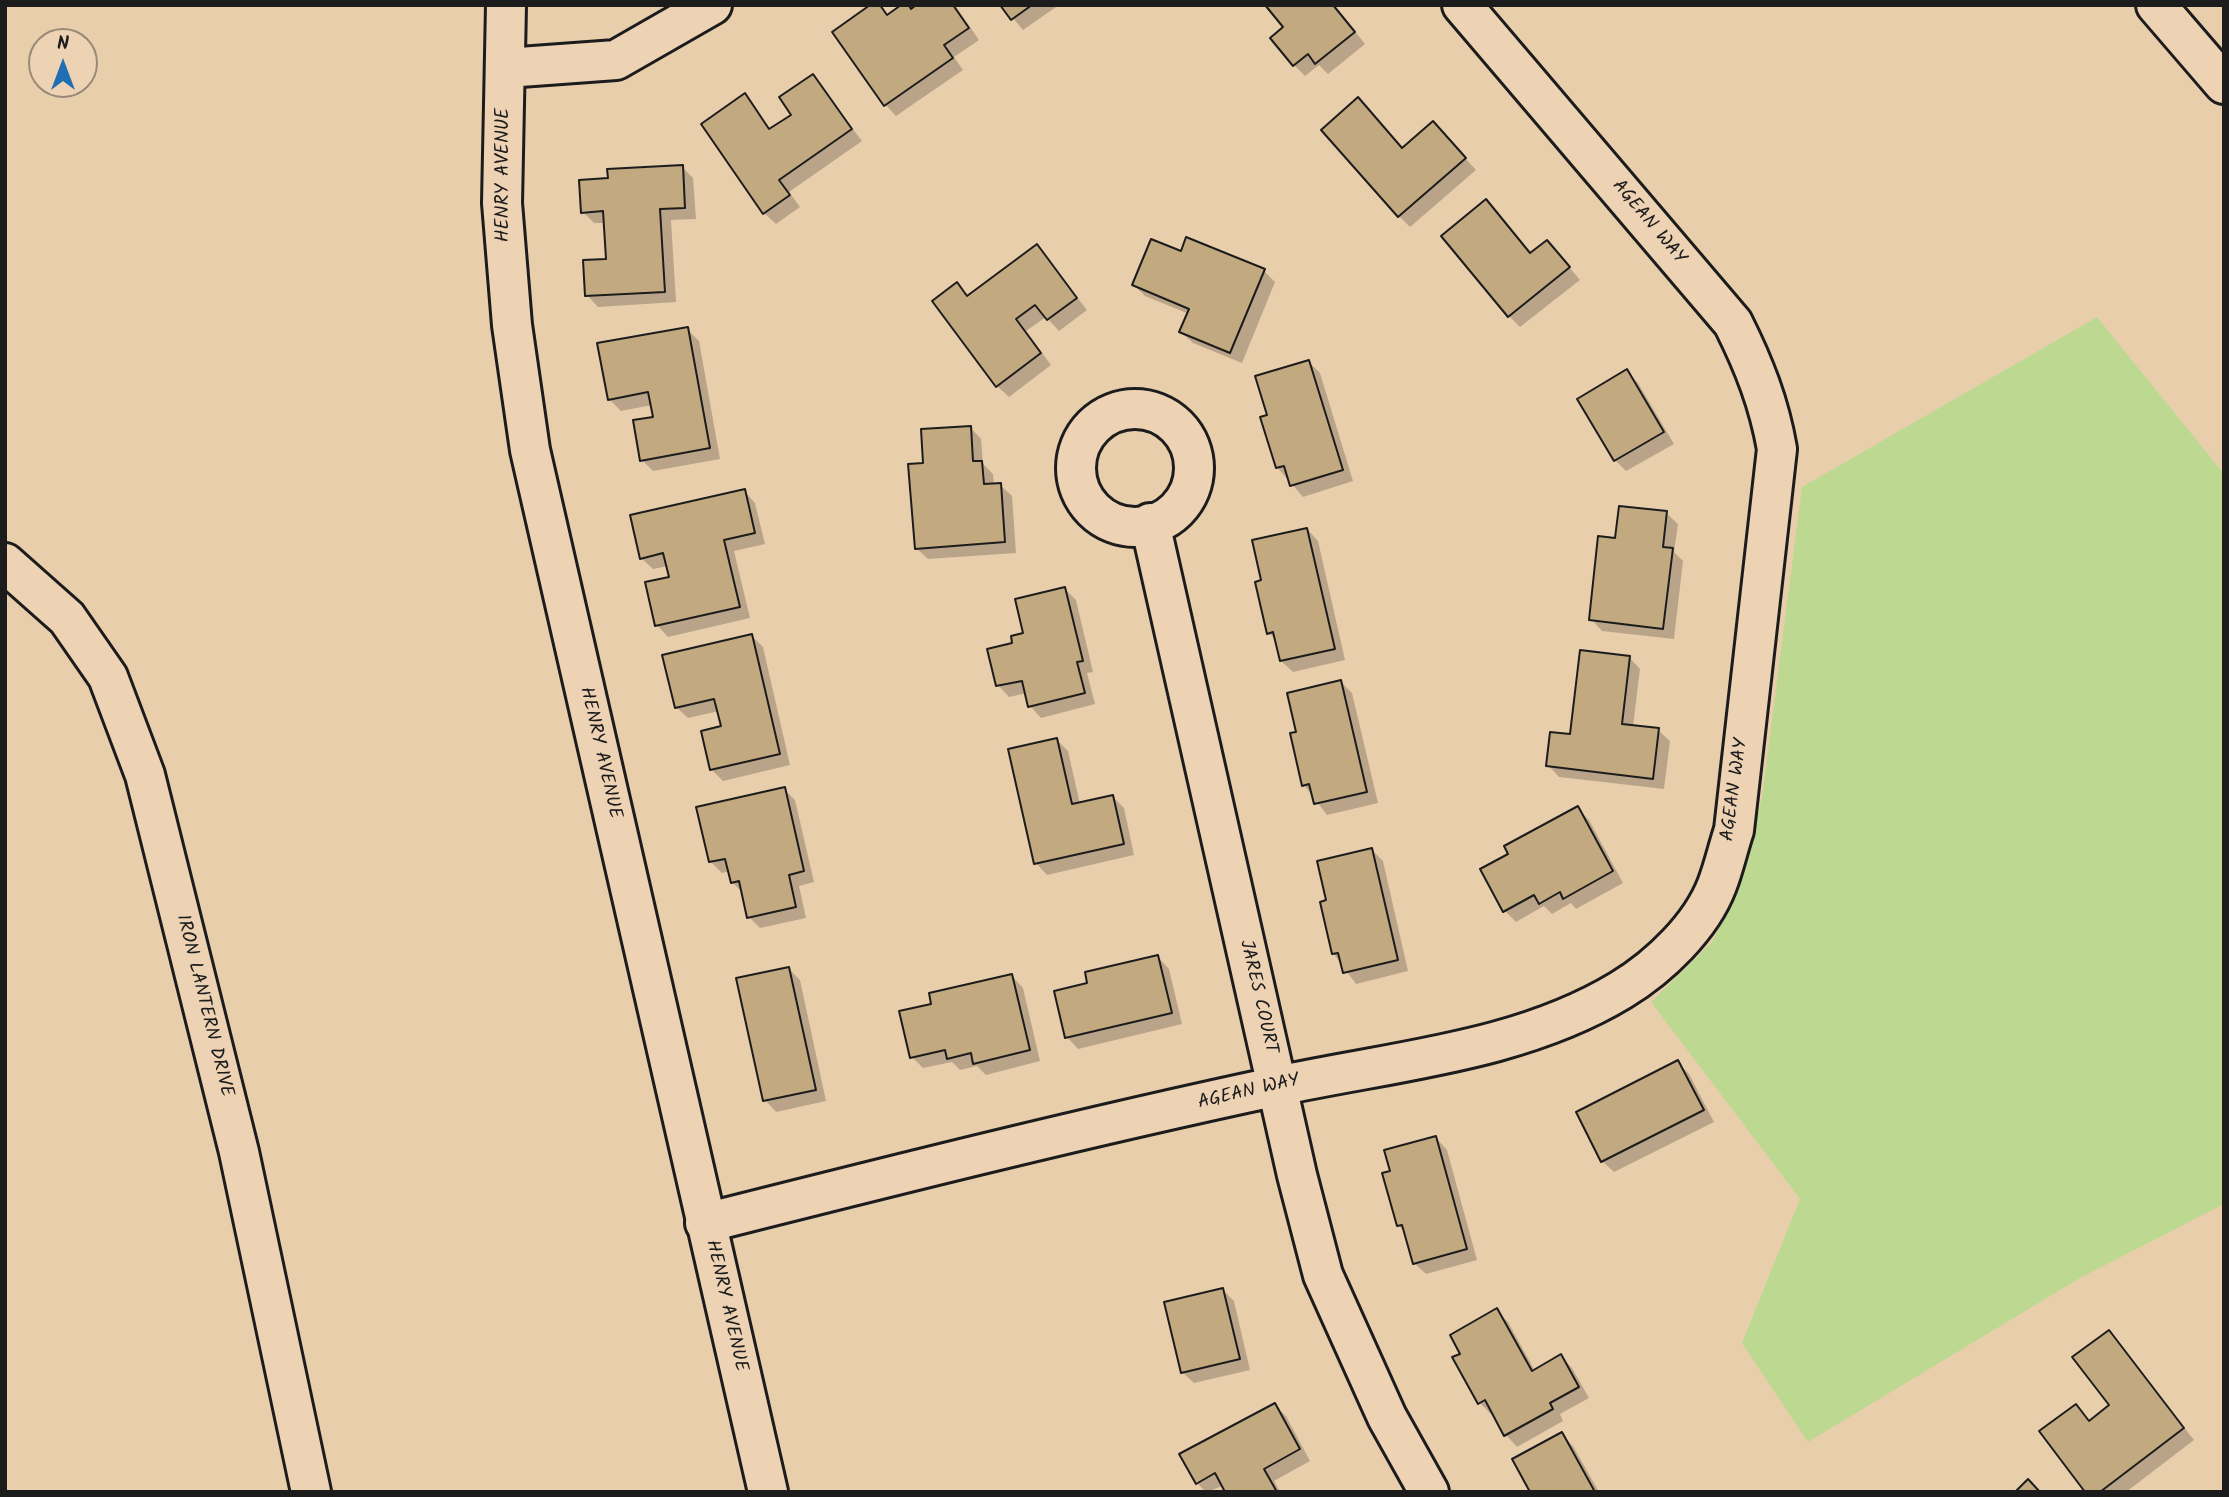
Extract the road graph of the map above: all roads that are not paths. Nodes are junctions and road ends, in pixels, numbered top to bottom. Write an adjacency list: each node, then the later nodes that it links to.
1 (506, 5): 5 (street, HENRY AVENUE)
2 (712, 5): 5 (street)
3 (1462, 5): 9 (street, AGEAN WAY)
4 (2156, 5): 6 (street)
5 (506, 68): 10 (street, HENRY AVENUE)
6 (2224, 84)
7 (1150, 523): 9 (street, JARES COURT)
8 (5, 563): 11 (street, IRON LANTERN DRIVE)
9 (1277, 1086): 10 (street, AGEAN WAY); 13 (street, JARES COURT)
10 (705, 1223): 12 (street, HENRY AVENUE)
11 (311, 1492)
12 (768, 1492)
13 (1429, 1492)

